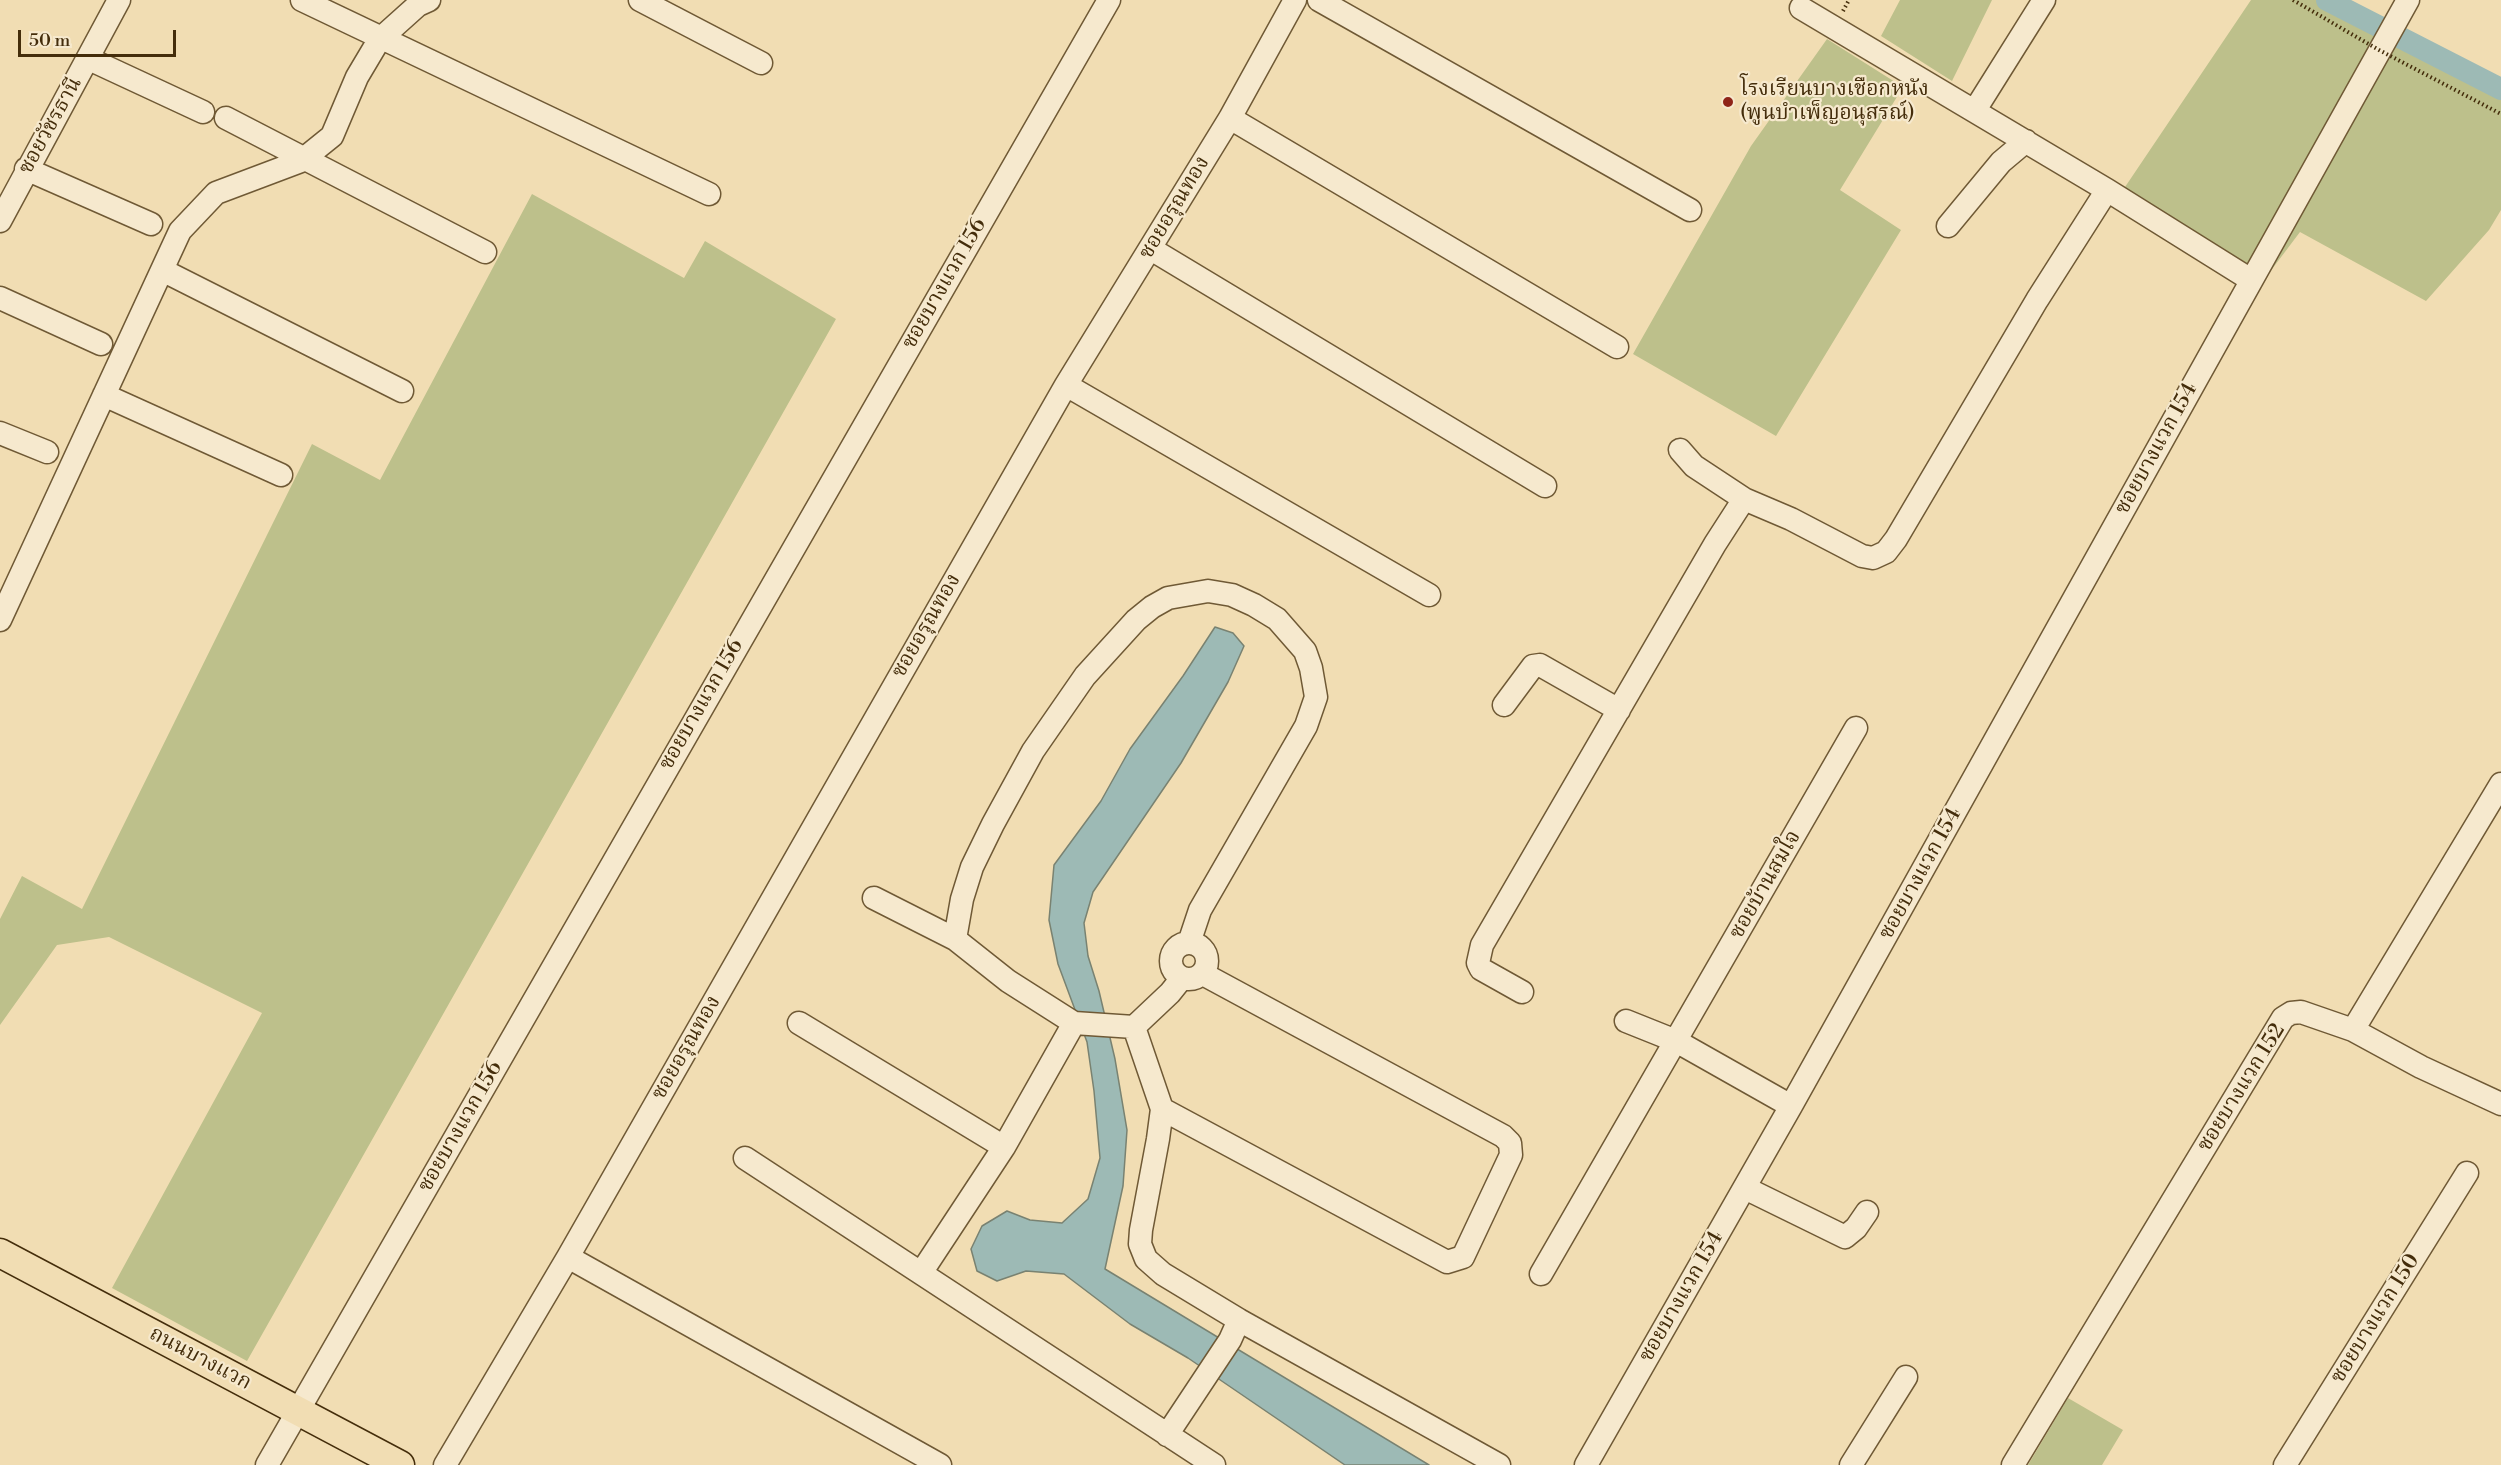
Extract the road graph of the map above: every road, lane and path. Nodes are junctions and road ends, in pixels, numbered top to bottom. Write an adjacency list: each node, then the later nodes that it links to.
1 (120, 0): 14 (street, ซอยวัชรธานี)
2 (302, 0): 12 (street)
3 (429, 0): 12 (street)
4 (640, 0): 15 (street)
5 (1108, 0): 76 (street, ซอยบางแวก 156)
6 (1296, 0): 19 (street, ซอยอรุณทอง)
7 (1319, 0): 26 (street)
8 (2044, 0): 16 (street)
9 (2293, 0): 13 (path, bridge)
10 (2408, 0): 13 (street, ซอยบางแวก 154)
11 (1801, 8): 16 (street)
12 (381, 38): 22 (street); 25 (street)
13 (2384, 42): 18 (path, bridge); 33 (street, ซอยบางแวก 154)
14 (89, 59): 17 (street); 23 (street, ซอยวัชรธานี)
15 (761, 63)
16 (1976, 110): 21 (street)
17 (203, 112)
18 (2501, 114)
19 (1230, 117): 30 (street, ซอยอรุณทอง); 36 (street)
20 (226, 118): 22 (street)
21 (2026, 141): 24 (street); 29 (street)
22 (304, 159): 31 (street); 32 (street)
23 (26, 169): 27 (street, ซอยวัชรธานี); 28 (street)
24 (2107, 189): 33 (street); 45 (street)
25 (709, 194)
26 (1690, 210)
27 (0, 221)
28 (151, 224)
29 (1948, 226)
30 (1151, 249): 37 (street, ซอยอรุณทอง); 44 (street)
31 (485, 252)
32 (162, 270): 38 (street); 39 (street)
33 (2251, 280): 63 (street, ซอยบางแวก 154)
34 (0, 298): 35 (street)
35 (101, 344)
36 (1617, 347)
37 (1065, 385): 46 (street); 71 (street, ซอยอรุณทอง)
38 (402, 391)
39 (104, 395): 43 (street); 47 (street)
40 (0, 433): 42 (street)
41 (1680, 450): 45 (street)
42 (47, 452)
43 (281, 475)
44 (1545, 486)
45 (1744, 499): 49 (street)
46 (1429, 595)
47 (0, 620)
48 (1504, 705): 49 (street)
49 (1619, 710): 55 (street)
50 (1856, 728): 61 (street, ซอยบ้านสมใจ)
51 (2501, 784): 60 (street)
52 (873, 898): 53 (street)
53 (955, 939): 54 (street); 58 (street)
54 (1192, 976): 59 (street); 64 (street)
55 (1522, 992)
56 (1626, 1021): 61 (street)
57 (799, 1023): 65 (street)
58 (1076, 1023): 59 (street); 65 (street)
59 (1134, 1027): 64 (street)
60 (2353, 1030): 62 (street, ซอยบางแวก 152); 86 (street, ซอยบางแวก 152)
61 (1676, 1041): 63 (street); 73 (street, ซอยบ้านสมใจ)
62 (2501, 1104)
63 (1791, 1106): 68 (street, ซอยบางแวก 154)
64 (1162, 1109): 74 (street)
65 (1004, 1147): 72 (street)
66 (745, 1158): 72 (street)
67 (2467, 1173): 87 (street, ซอยบางแวก 150)
68 (1744, 1188): 69 (street); 84 (street, ซอยบางแวก 154)
69 (1867, 1212)
70 (0, 1253): 76 (main road, ถนนบางแวก)
71 (568, 1257): 80 (street, ซอยอรุณทอง); 81 (street)
72 (921, 1273): 77 (street)
73 (1541, 1274)
74 (1235, 1330): 77 (street); 83 (street)
75 (1906, 1377): 85 (street)
76 (299, 1412): 78 (street, ซอยบางแวก 156); 79 (main road, ถนนบางแวก)
77 (1167, 1435): 82 (street)
78 (267, 1465)
79 (400, 1465)
80 (445, 1465)
81 (940, 1465)
82 (1214, 1465)
83 (1499, 1465)
84 (1586, 1465)
85 (1851, 1465)
86 (2013, 1465)
87 (2284, 1465)

